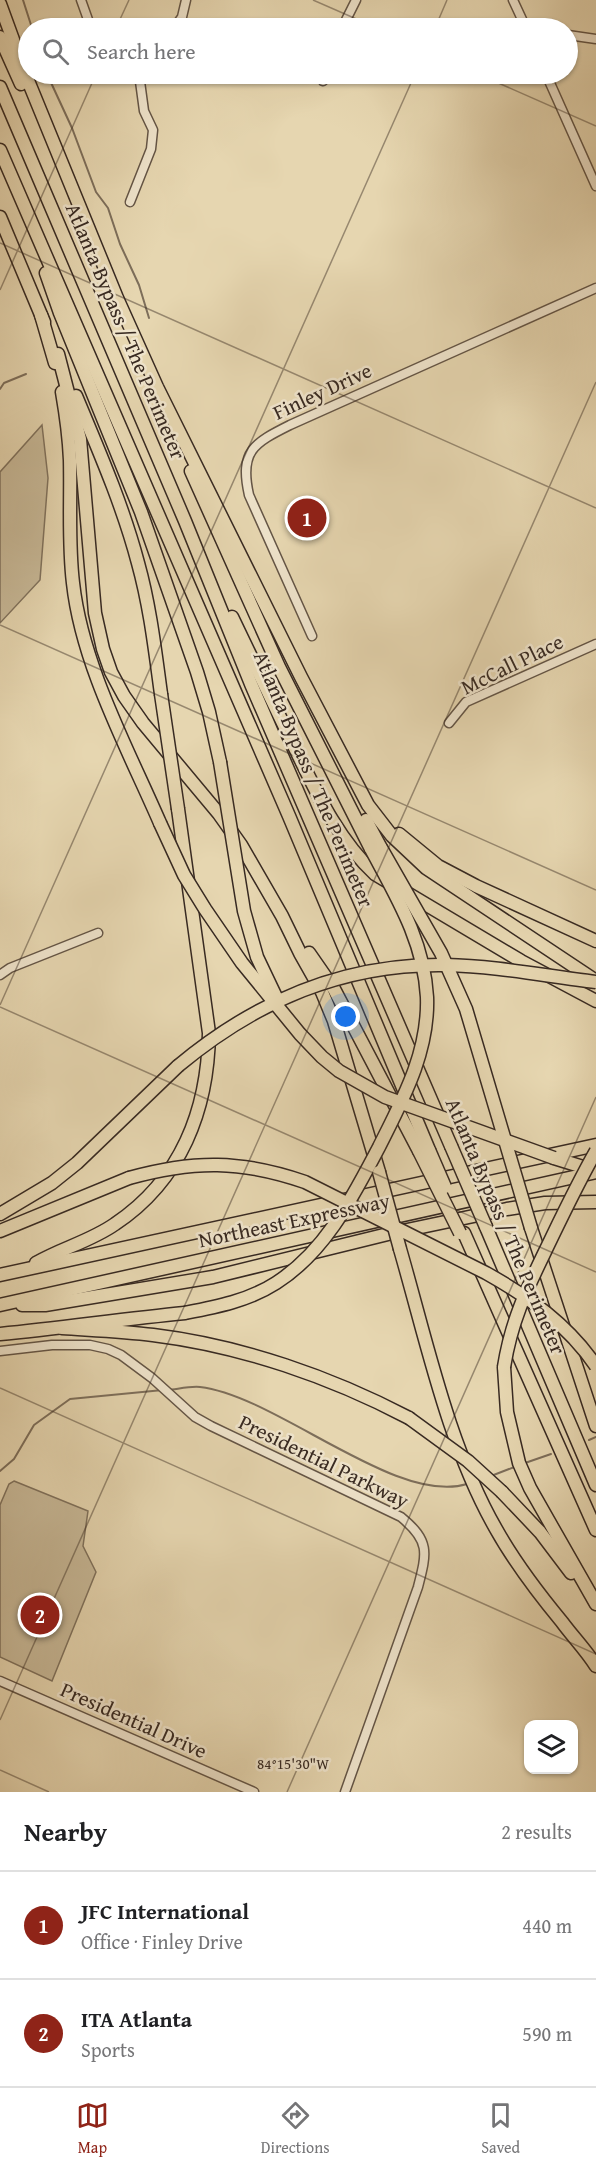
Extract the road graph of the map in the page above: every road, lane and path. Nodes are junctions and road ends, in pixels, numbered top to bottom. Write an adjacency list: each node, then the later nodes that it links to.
1 (81, 0): 6 (street)
2 (186, 0): 7 (street)
3 (356, 0): 8 (street)
4 (513, 0): 9 (street)
5 (0, 4): 13 (highway)
6 (87, 18)
7 (181, 18)
8 (347, 18)
9 (521, 18)
10 (0, 37): 14 (highway)
11 (578, 37): 12 (street)
12 (596, 39)
13 (18, 53)
14 (18, 77)
15 (21, 84): 24 (highway)
16 (29, 84): 24 (highway)
17 (140, 84): 22 (street)
18 (550, 84): 21 (street)
19 (0, 87): 30 (highway, Atlanta Bypass / The Perimeter)
20 (0, 150): 23 (highway, Atlanta Bypass / The Perimeter)
21 (596, 186)
22 (130, 202)
23 (24, 203): 42 (highway, bridge); 44 (highway, Atlanta Bypass / The Perimeter)
24 (81, 210): 29 (highway)
25 (0, 218): 27 (highway)
26 (596, 288): 31 (street, Finley Drive)
27 (42, 315): 28 (highway); 42 (highway, bridge)
28 (58, 354): 36 (highway); 52 (highway, bridge)
29 (157, 387): 34 (highway); 35 (highway)
30 (185, 521): 41 (highway); 60 (highway, Atlanta Bypass / The Perimeter, bridge)
31 (312, 636)
32 (596, 644): 33 (street, McCall Place)
33 (449, 723)
34 (348, 766): 38 (highway); 40 (highway)
35 (376, 848): 55 (highway, bridge); 59 (highway, bridge)
36 (282, 916): 44 (highway); 64 (highway, bridge)
37 (98, 933): 39 (street)
38 (596, 940)
39 (0, 975)
40 (596, 982): 49 (highway, bridge)
41 (596, 1001)
42 (284, 1014): 47 (highway, bridge)
43 (596, 1145): 52 (highway, Northeast Expressway)
44 (424, 1150): 61 (highway, Atlanta Bypass / The Perimeter, bridge)
45 (596, 1151): 51 (highway, bridge)
46 (596, 1165): 51 (highway, bridge)
47 (596, 1172): 54 (highway, Northeast Expressway)
48 (596, 1202): 54 (highway)
49 (0, 1214)
50 (0, 1231): 58 (highway, bridge)
51 (549, 1243): 62 (highway, bridge)
52 (25, 1269): 53 (highway, Northeast Expressway)
53 (0, 1275)
54 (1, 1304)
55 (62, 1328): 56 (highway); 63 (highway, bridge)
56 (0, 1334)
57 (0, 1351): 67 (street, Presidential Parkway)
58 (596, 1366)
59 (596, 1426)
60 (596, 1485)
61 (596, 1530)
62 (596, 1604)
63 (596, 1612)
64 (596, 1666)
65 (0, 1681): 66 (street, Presidential Drive)
66 (254, 1792)
67 (345, 1792)

